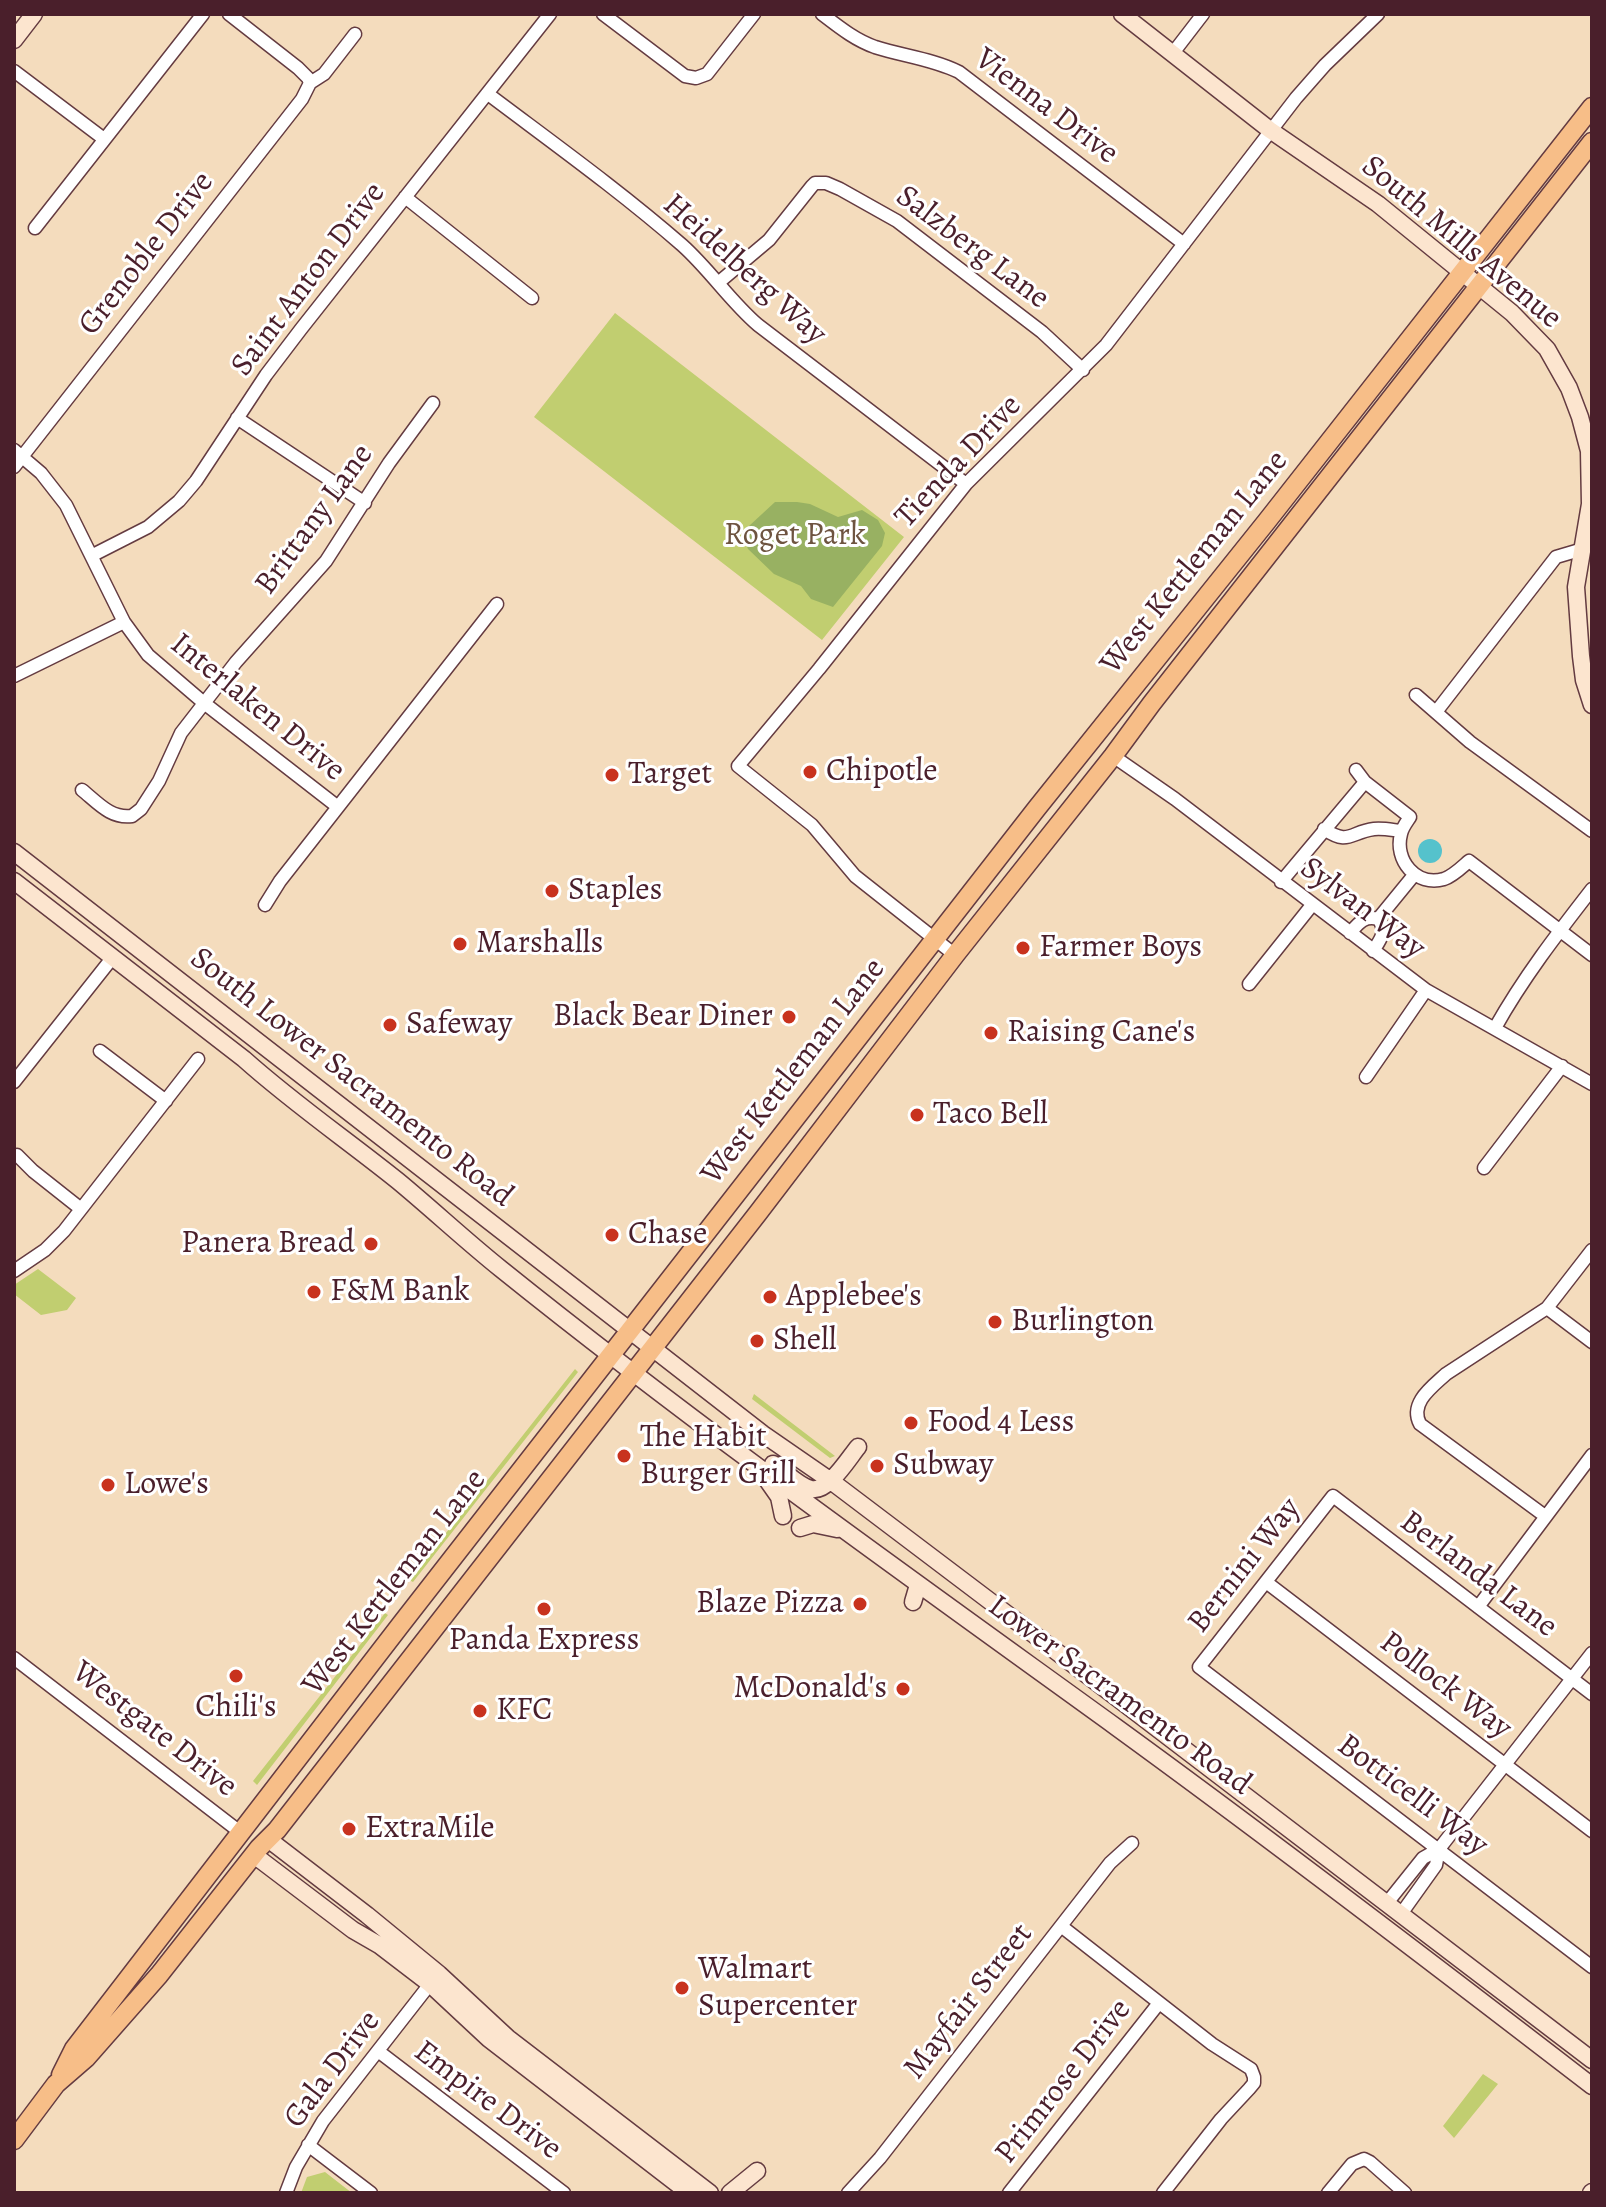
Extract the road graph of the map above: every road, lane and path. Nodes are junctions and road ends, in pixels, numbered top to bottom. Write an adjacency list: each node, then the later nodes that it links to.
1 (34, 14): 12 (main road)
2 (203, 14): 19 (street)
3 (229, 14): 15 (street)
4 (550, 14): 16 (street, Saint Anton Drive)
5 (603, 14): 6 (street)
6 (754, 14)
7 (822, 14): 23 (street, Vienna Drive)
8 (1122, 14): 13 (main road, South Mills Avenue)
9 (1203, 14): 13 (street)
10 (1378, 14): 18 (street, Tienda Drive)
11 (355, 34): 15 (street, Grenoble Drive)
12 (14, 40)
13 (1173, 53): 18 (main road, South Mills Avenue)
14 (14, 71): 19 (street)
15 (310, 83): 31 (street, Grenoble Drive)
16 (488, 94): 21 (street, Saint Anton Drive); 25 (street, Heidelberg Way)
17 (1592, 107): 24 (main road, West Kettleman Lane)
18 (1270, 130): 23 (street, Tienda Drive); 24 (main road, South Mills Avenue)
19 (104, 139): 22 (street)
20 (1592, 142): 26 (main road, West Kettleman Lane)
21 (405, 197): 27 (street); 30 (street, Saint Anton Drive)
22 (35, 228)
23 (1184, 244): 28 (street, Tienda Drive)
24 (1462, 272): 26 (main road, South Mills Avenue); 63 (main road, West Kettleman Lane)
25 (718, 283): 28 (street, Salzberg Lane); 32 (street, Heidelberg Way)
26 (1478, 286): 34 (main road, South Mills Avenue); 45 (main road, West Kettleman Lane)
27 (532, 298)
28 (1083, 370): 32 (street, Tienda Drive)
29 (433, 403): 33 (street, Brittany Lane)
30 (237, 418): 33 (street); 36 (street, Saint Anton Drive)
31 (17, 457): 36 (street, Interlaken Drive)
32 (966, 484): 63 (street, Tienda Drive)
33 (365, 503): 42 (street, Brittany Lane)
34 (1590, 527): 35 (main road, South Mills Avenue)
35 (1583, 549): 39 (main road, South Mills Avenue); 44 (street)
36 (93, 555): 38 (street, Interlaken Drive)
37 (497, 604): 49 (street)
38 (124, 622): 40 (street); 42 (street, Interlaken Drive)
39 (1586, 655): 43 (main road, South Mills Avenue)
40 (14, 676)
41 (1416, 695): 44 (street)
42 (204, 703): 48 (street, Brittany Lane); 49 (street, Interlaken Drive)
43 (1592, 705)
44 (1436, 712): 52 (street)
45 (1113, 756): 56 (street, Sylvan Way); 65 (main road, West Kettleman Lane)
46 (1356, 770): 47 (street)
47 (1365, 782): 50 (street); 51 (street)
48 (82, 790)
49 (338, 807): 58 (street)
50 (1324, 829): 51 (street); 56 (street)
51 (1401, 831): 54 (street)
52 (1592, 831)
53 (14, 852): 68 (main road, South Lower Sacramento Road)
54 (1414, 875): 60 (street); 61 (street)
55 (14, 881): 67 (main road, South Lower Sacramento Road)
56 (1281, 882): 59 (street, Sylvan Way)
57 (1592, 889): 61 (street)
58 (265, 905)
59 (1312, 905): 62 (street, Sylvan Way); 69 (street)
60 (1378, 919): 62 (street); 64 (street)
61 (1560, 931): 66 (street); 71 (street)
62 (1350, 933): 64 (street, Sylvan Way)
63 (935, 939): 65 (street, Tienda Drive); 85 (main road, West Kettleman Lane)
64 (1373, 951): 70 (street, Sylvan Way)
65 (955, 955): 87 (main road, West Kettleman Lane)
66 (1592, 955)
67 (113, 957): 68 (main road); 76 (street); 88 (main road, South Lower Sacramento Road)
68 (171, 973): 85 (main road, South Lower Sacramento Road)
69 (1249, 984)
70 (1426, 990): 71 (street, Sylvan Way); 75 (street)
71 (1495, 1028): 74 (street, Sylvan Way)
72 (100, 1051): 78 (street)
73 (198, 1059): 78 (street)
74 (1562, 1066): 77 (street, Sylvan Way); 80 (street)
75 (1366, 1077)
76 (14, 1082)
77 (1592, 1084)
78 (166, 1101): 81 (street)
79 (17, 1155): 81 (street)
80 (1484, 1168)
81 (81, 1209): 83 (street)
82 (1591, 1251): 84 (street)
83 (14, 1271)
84 (1547, 1308): 86 (street); 96 (street)
85 (630, 1331): 87 (main road, South Lower Sacramento Road); 88 (main road, West Kettleman Lane)
86 (1592, 1342)
87 (653, 1349): 89 (main road, West Kettleman Lane); 93 (main road, Lower Sacramento Road)
88 (611, 1354): 89 (main road, Lower Sacramento Road); 110 (main road, West Kettleman Lane)
89 (635, 1372): 91 (main road, Lower Sacramento Road); 112 (main road, West Kettleman Lane)
90 (858, 1447): 93 (main road)
91 (745, 1455): 93 (main road); 95 (main road); 98 (main road, Lower Sacramento Road)
92 (1592, 1455): 96 (street)
93 (831, 1481): 114 (main road, Lower Sacramento Road)
94 (1333, 1496): 99 (street, Bernini Way); 102 (street, Berlanda Lane)
95 (783, 1516)
96 (1545, 1516): 102 (street)
97 (800, 1528): 98 (main road)
98 (855, 1538): 100 (main road, Lower Sacramento Road)
99 (1266, 1582): 105 (street, Bernini Way); 108 (street, Pollock Way)
100 (918, 1585): 101 (main road); 123 (main road, Lower Sacramento Road)
101 (908, 1599)
102 (1478, 1607): 106 (street, Berlanda Lane)
103 (1592, 1653): 106 (street)
104 (14, 1658): 110 (street, Westgate Drive)
105 (1199, 1667): 113 (street, Botticelli Way)
106 (1572, 1679): 107 (street, Berlanda Lane); 108 (street)
107 (1592, 1694)
108 (1505, 1764): 109 (street, Pollock Way); 113 (street)
109 (1592, 1831)
110 (240, 1832): 112 (main road, Westgate Drive); 122 (main road, West Kettleman Lane)
111 (1132, 1843): 116 (street, Mayfair Street)
112 (260, 1847): 118 (main road, Westgate Drive); 122 (main road, West Kettleman Lane)
113 (1439, 1849): 114 (street); 115 (street); 117 (street, Botticelli Way)
114 (1387, 1903): 115 (main road, Lower Sacramento Road)
115 (1401, 1914): 121 (main road, Lower Sacramento Road)
116 (1061, 1926): 119 (street); 132 (street, Mayfair Street)
117 (1592, 1967)
118 (434, 1979): 120 (street, Gala Drive); 127 (main road, Westgate Drive)
119 (1159, 2003): 133 (street, Primrose Drive); 134 (street)
120 (378, 2051): 125 (street, Gala Drive); 126 (street, Empire Drive)
121 (1592, 2060)
122 (56, 2084): 124 (main road, West Kettleman Lane)
123 (1592, 2086)
124 (14, 2140)
125 (308, 2145): 128 (street, Gala Drive); 129 (street)
126 (556, 2191)
127 (704, 2192)
128 (286, 2193)
129 (371, 2193)
130 (730, 2193): 131 (main road)
131 (740, 2193)
132 (848, 2193)
133 (1009, 2193)
134 (1163, 2193)
135 (1328, 2193): 136 (street)
136 (1405, 2193)

